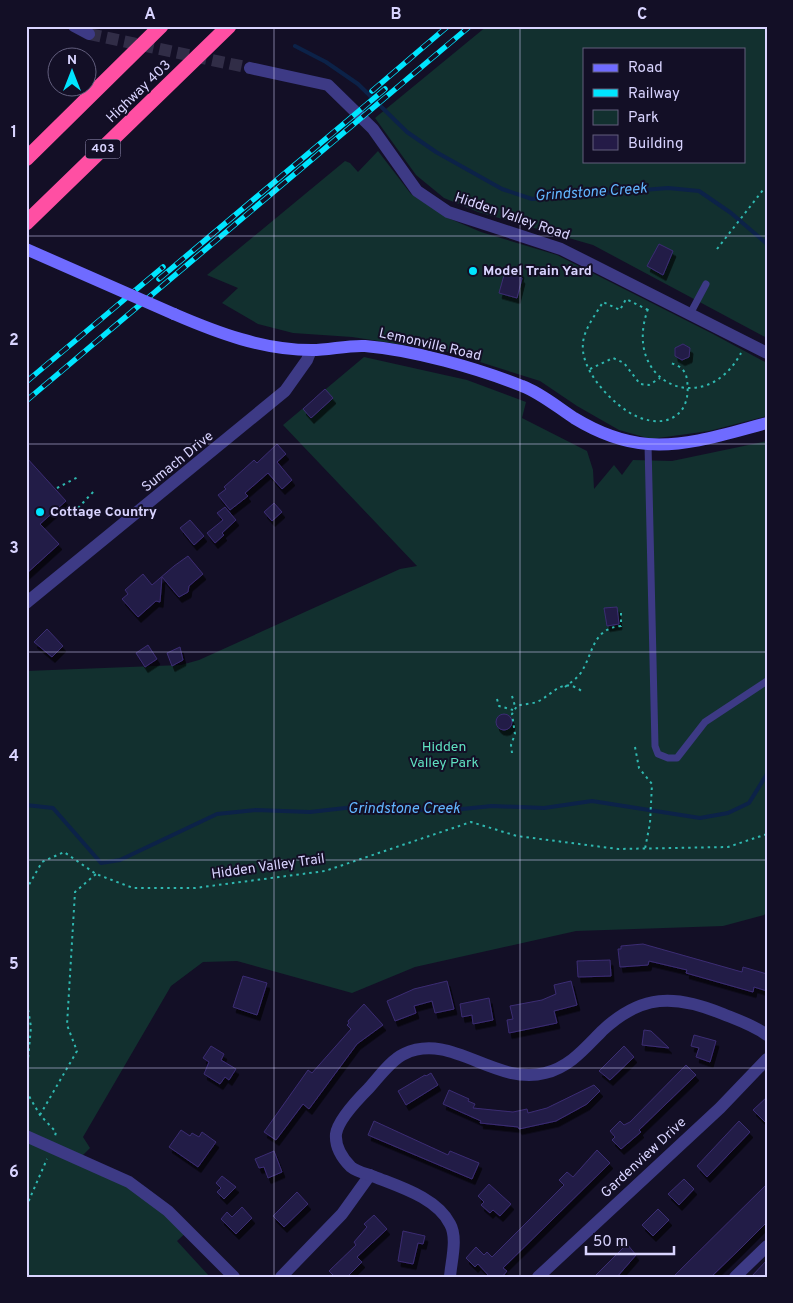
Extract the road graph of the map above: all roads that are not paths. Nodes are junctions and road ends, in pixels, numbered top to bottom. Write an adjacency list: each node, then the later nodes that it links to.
1 (74, 26): 4 (street)
2 (161, 26): 6 (highway)
3 (229, 26): 7 (highway, Highway 403 / 403)
4 (89, 34)
5 (250, 68): 10 (street, Hidden Valley Road)
6 (26, 159)
7 (26, 223)
8 (26, 250): 11 (street, Lemonville Road, bridge)
9 (706, 284): 10 (lane)
10 (690, 314): 12 (street, Hidden Valley Road)
11 (311, 350): 14 (street, Lemonville Road); 15 (street, Sumach Drive)
12 (767, 353)
13 (767, 423): 14 (street, Lemonville Road)
14 (648, 444): 16 (lane)
15 (26, 603)
16 (767, 681)
17 (767, 1035): 20 (street)
18 (767, 1059): 25 (street, Gardenview Drive)
19 (26, 1136): 22 (street)
20 (370, 1175): 23 (street); 24 (street)
21 (767, 1246): 26 (street)
22 (234, 1277)
23 (281, 1277)
24 (450, 1277)
25 (538, 1277)
26 (735, 1277)

